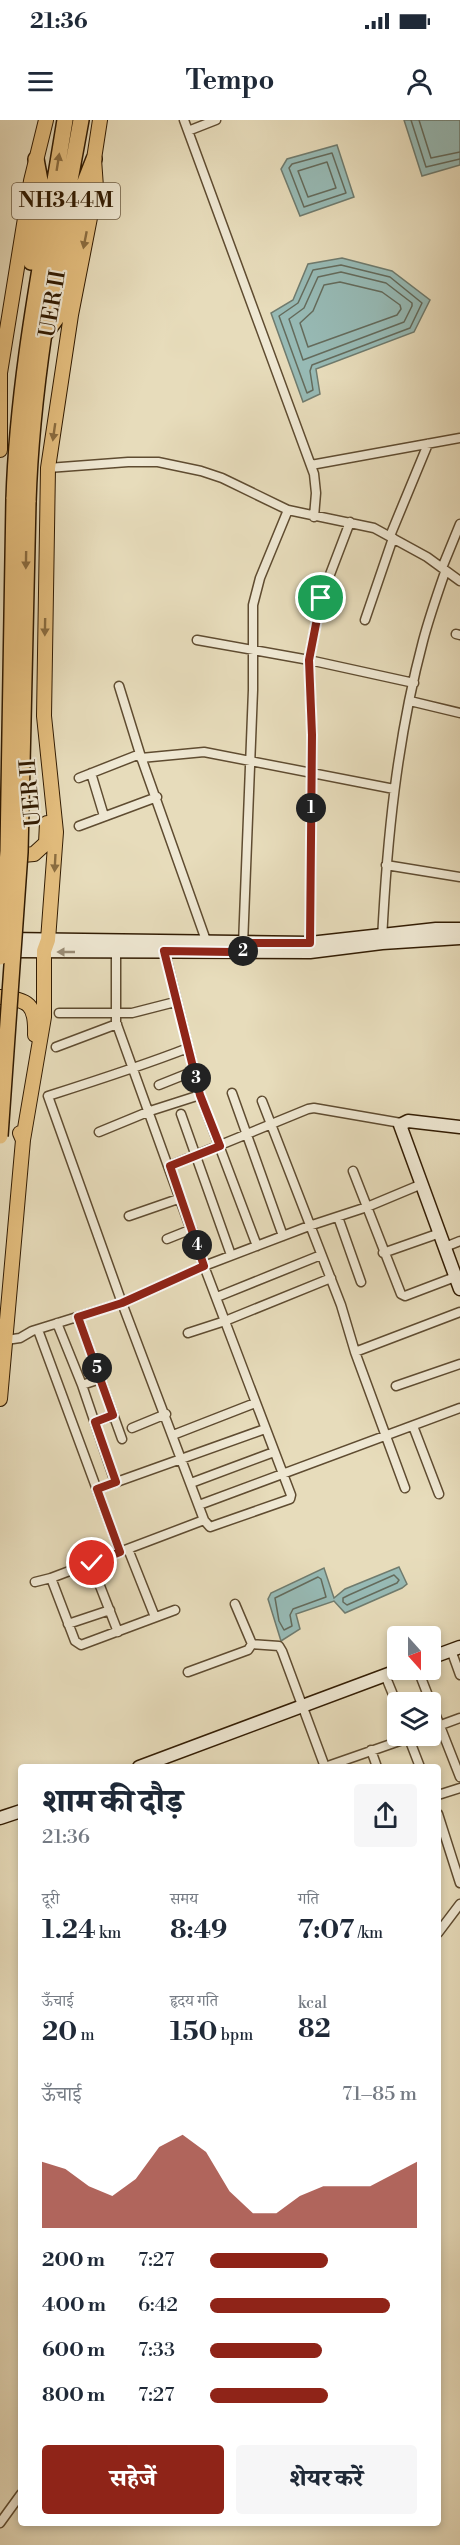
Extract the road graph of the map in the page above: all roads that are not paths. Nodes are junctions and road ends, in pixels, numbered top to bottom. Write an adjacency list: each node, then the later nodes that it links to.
1 (46, 120): 8 (main road, UER II)
2 (65, 120): 10 (highway, NH344M, one-way to 2)
3 (81, 120): 10 (highway, NH344M)
4 (100, 120): 9 (main road, UER II)
5 (184, 120): 7 (street)
6 (216, 120): 7 (street)
7 (188, 131): 14 (street)
8 (36, 159): 10 (highway); 13 (main road, UER II)
9 (94, 159): 10 (highway); 15 (main road, UER II, one-way to 15)
10 (35, 336): 16 (highway, NH344M)
11 (460, 438): 12 (street)
12 (428, 444): 14 (street); 21 (street)
13 (0, 450)
14 (311, 465): 18 (street)
15 (48, 468): 17 (street); 32 (main road, UER II, one-way to 32)
16 (21, 501): 56 (highway, NH344M, bridge); 77 (highway, NH344M, one-way to 77, bridge)
17 (288, 510): 18 (street); 26 (street)
18 (314, 516): 19 (street)
19 (350, 522): 21 (street); 27 (street)
20 (460, 524): 22 (street)
21 (392, 537): 22 (street); 24 (street)
22 (443, 570): 23 (street); 28 (street)
23 (460, 581)
24 (365, 620)
25 (197, 640): 26 (street)
26 (253, 650): 27 (street); 34 (street)
27 (309, 660): 28 (street); 36 (street)
28 (414, 683): 30 (street)
29 (119, 686): 33 (street)
30 (410, 701): 31 (street); 38 (street)
31 (460, 713)
32 (44, 716): 42 (main road); 49 (main road, UER II, one-way to 49)
33 (141, 756): 34 (street); 35 (street); 39 (street)
34 (250, 762): 36 (street); 52 (street)
35 (91, 773): 37 (street); 40 (street)
36 (311, 774): 38 (street); 53 (street)
37 (79, 778)
38 (394, 789): 43 (street)
39 (157, 797): 40 (street); 54 (street)
40 (104, 816): 41 (street)
41 (79, 826)
42 (0, 857)
43 (386, 866): 44 (street); 48 (street)
44 (460, 877)
45 (460, 929): 48 (main road)
46 (460, 938): 48 (main road)
47 (0, 939): 49 (main road)
48 (382, 939): 53 (main road)
49 (46, 946): 50 (main road); 55 (main road); 78 (main road, UER II)
50 (116, 947): 51 (main road); 60 (street)
51 (163, 947): 54 (main road); 58 (street)
52 (243, 947): 53 (main road); 54 (main road)
53 (310, 947)
54 (208, 948)
55 (0, 951)
56 (0, 957)
57 (0, 997): 78 (main road)
58 (175, 1002): 60 (street); 63 (street)
59 (59, 1013): 60 (street)
60 (115, 1013): 61 (street)
61 (117, 1024): 62 (street); 64 (street)
62 (56, 1047)
63 (188, 1047): 64 (street); 65 (street)
64 (134, 1068): 70 (street); 104 (street)
65 (194, 1071): 66 (street); 68 (street)
66 (159, 1084)
67 (232, 1093): 76 (street)
68 (200, 1095): 70 (street); 79 (street)
69 (262, 1101): 73 (street)
70 (150, 1111): 75 (street); 81 (street)
71 (181, 1114): 80 (street)
72 (401, 1123): 73 (street); 74 (main road); 83 (main road)
73 (271, 1126): 76 (street); 88 (street)
74 (460, 1127)
75 (99, 1132)
76 (247, 1135): 79 (street); 91 (street)
77 (0, 1136)
78 (23, 1140): 111 (main road)
79 (220, 1146): 80 (street); 94 (street)
80 (195, 1155): 81 (street); 97 (street)
81 (170, 1166): 84 (street)
82 (352, 1171): 85 (street)
83 (422, 1185): 85 (street); 90 (main road)
84 (181, 1198): 86 (street); 89 (street)
85 (367, 1208): 87 (street); 96 (street)
86 (129, 1216)
87 (338, 1217): 88 (street); 101 (street)
88 (309, 1226): 91 (street); 98 (street)
89 (192, 1229): 92 (street); 99 (street)
90 (440, 1233): 95 (main road); 96 (street)
91 (283, 1236): 94 (street)
92 (167, 1239)
93 (460, 1241): 95 (street)
94 (257, 1246): 97 (street)
95 (445, 1247): 102 (main road)
96 (383, 1253): 102 (street)
97 (231, 1255): 99 (street)
98 (321, 1255): 100 (street); 103 (street)
99 (204, 1266): 103 (street); 104 (street)
100 (331, 1278): 107 (street); 112 (street)
101 (361, 1282)
102 (458, 1283)
103 (217, 1298): 107 (street)
104 (122, 1303): 106 (street); 120 (street)
105 (460, 1312): 112 (street)
106 (78, 1317): 108 (street); 114 (street)
107 (225, 1321): 110 (street); 118 (street)
108 (57, 1323): 109 (street); 115 (street)
109 (38, 1330): 111 (street); 135 (street)
110 (188, 1333)
111 (6, 1340): 117 (main road)
112 (355, 1352): 127 (street)
113 (460, 1364): 116 (street)
114 (100, 1379): 115 (street); 121 (street)
115 (82, 1385): 122 (street)
116 (396, 1386)
117 (0, 1399)
118 (255, 1403): 125 (street); 126 (street)
119 (460, 1408): 123 (street)
120 (166, 1414): 124 (street); 126 (street)
121 (113, 1415): 122 (street); 128 (street)
122 (95, 1422): 132 (street)
123 (413, 1426): 127 (street); 136 (street)
124 (132, 1428)
125 (265, 1429): 129 (street); 130 (street)
126 (173, 1435): 130 (street)
127 (385, 1436): 131 (street); 134 (street)
128 (122, 1439)
129 (274, 1452): 131 (street); 133 (street)
130 (182, 1459): 132 (street); 133 (street)
131 (282, 1475): 137 (street); 138 (street)
132 (116, 1482): 135 (street)
133 (190, 1482): 137 (street)
134 (405, 1488)
135 (97, 1489): 139 (street)
136 (439, 1494)
137 (199, 1505): 138 (street)
138 (204, 1520): 139 (street)
139 (124, 1550): 140 (street); 146 (street)
140 (92, 1563): 141 (street); 144 (street)
141 (51, 1578): 142 (street); 147 (street)
142 (35, 1582)
143 (235, 1604): 149 (street)
144 (110, 1610): 147 (street); 148 (street)
145 (175, 1610): 146 (street)
146 (155, 1617): 148 (street)
147 (68, 1624): 148 (street)
148 (118, 1632)
149 (252, 1644): 152 (street); 156 (street)
150 (455, 1648): 151 (main road); 154 (street)
151 (441, 1654)
152 (188, 1672)
153 (385, 1675): 155 (street); 156 (main road)
154 (460, 1675)
155 (392, 1692)
156 (302, 1706): 164 (main road); 165 (street)
157 (460, 1718): 158 (street)
158 (441, 1725)
159 (441, 1728): 168 (street)
160 (387, 1744): 162 (street)
161 (413, 1746): 167 (street)
162 (371, 1750): 163 (street); 166 (street)
163 (348, 1763)
164 (147, 1764)
165 (324, 1764)
166 (376, 1764)
167 (419, 1764)
168 (460, 1777)
169 (460, 1788): 170 (street)
170 (441, 1795)
171 (18, 1812): 172 (main road)
172 (0, 1818)
173 (441, 1823): 174 (street)
174 (460, 1883)
175 (460, 1904): 176 (street)
176 (441, 1929)
177 (18, 2498): 178 (street)
178 (0, 2523)

